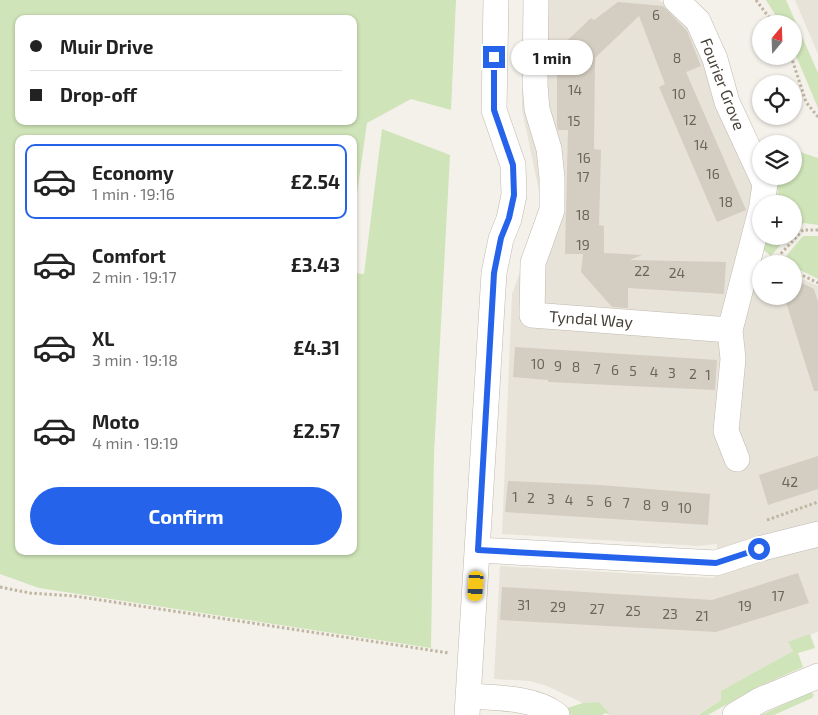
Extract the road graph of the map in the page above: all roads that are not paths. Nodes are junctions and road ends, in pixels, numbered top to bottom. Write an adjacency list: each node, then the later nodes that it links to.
1 (496, 0): 9 (street)
2 (536, 0): 6 (street, Tyndal Way)
3 (676, 0): 4 (street, Fourier Grove)
4 (763, 195)
5 (752, 245): 6 (street)
6 (730, 330): 7 (street)
7 (737, 459)
8 (818, 534): 9 (street)
9 (478, 550): 11 (street)
10 (818, 676): 13 (street)
11 (468, 706): 12 (street)
12 (558, 715)
13 (735, 715)

